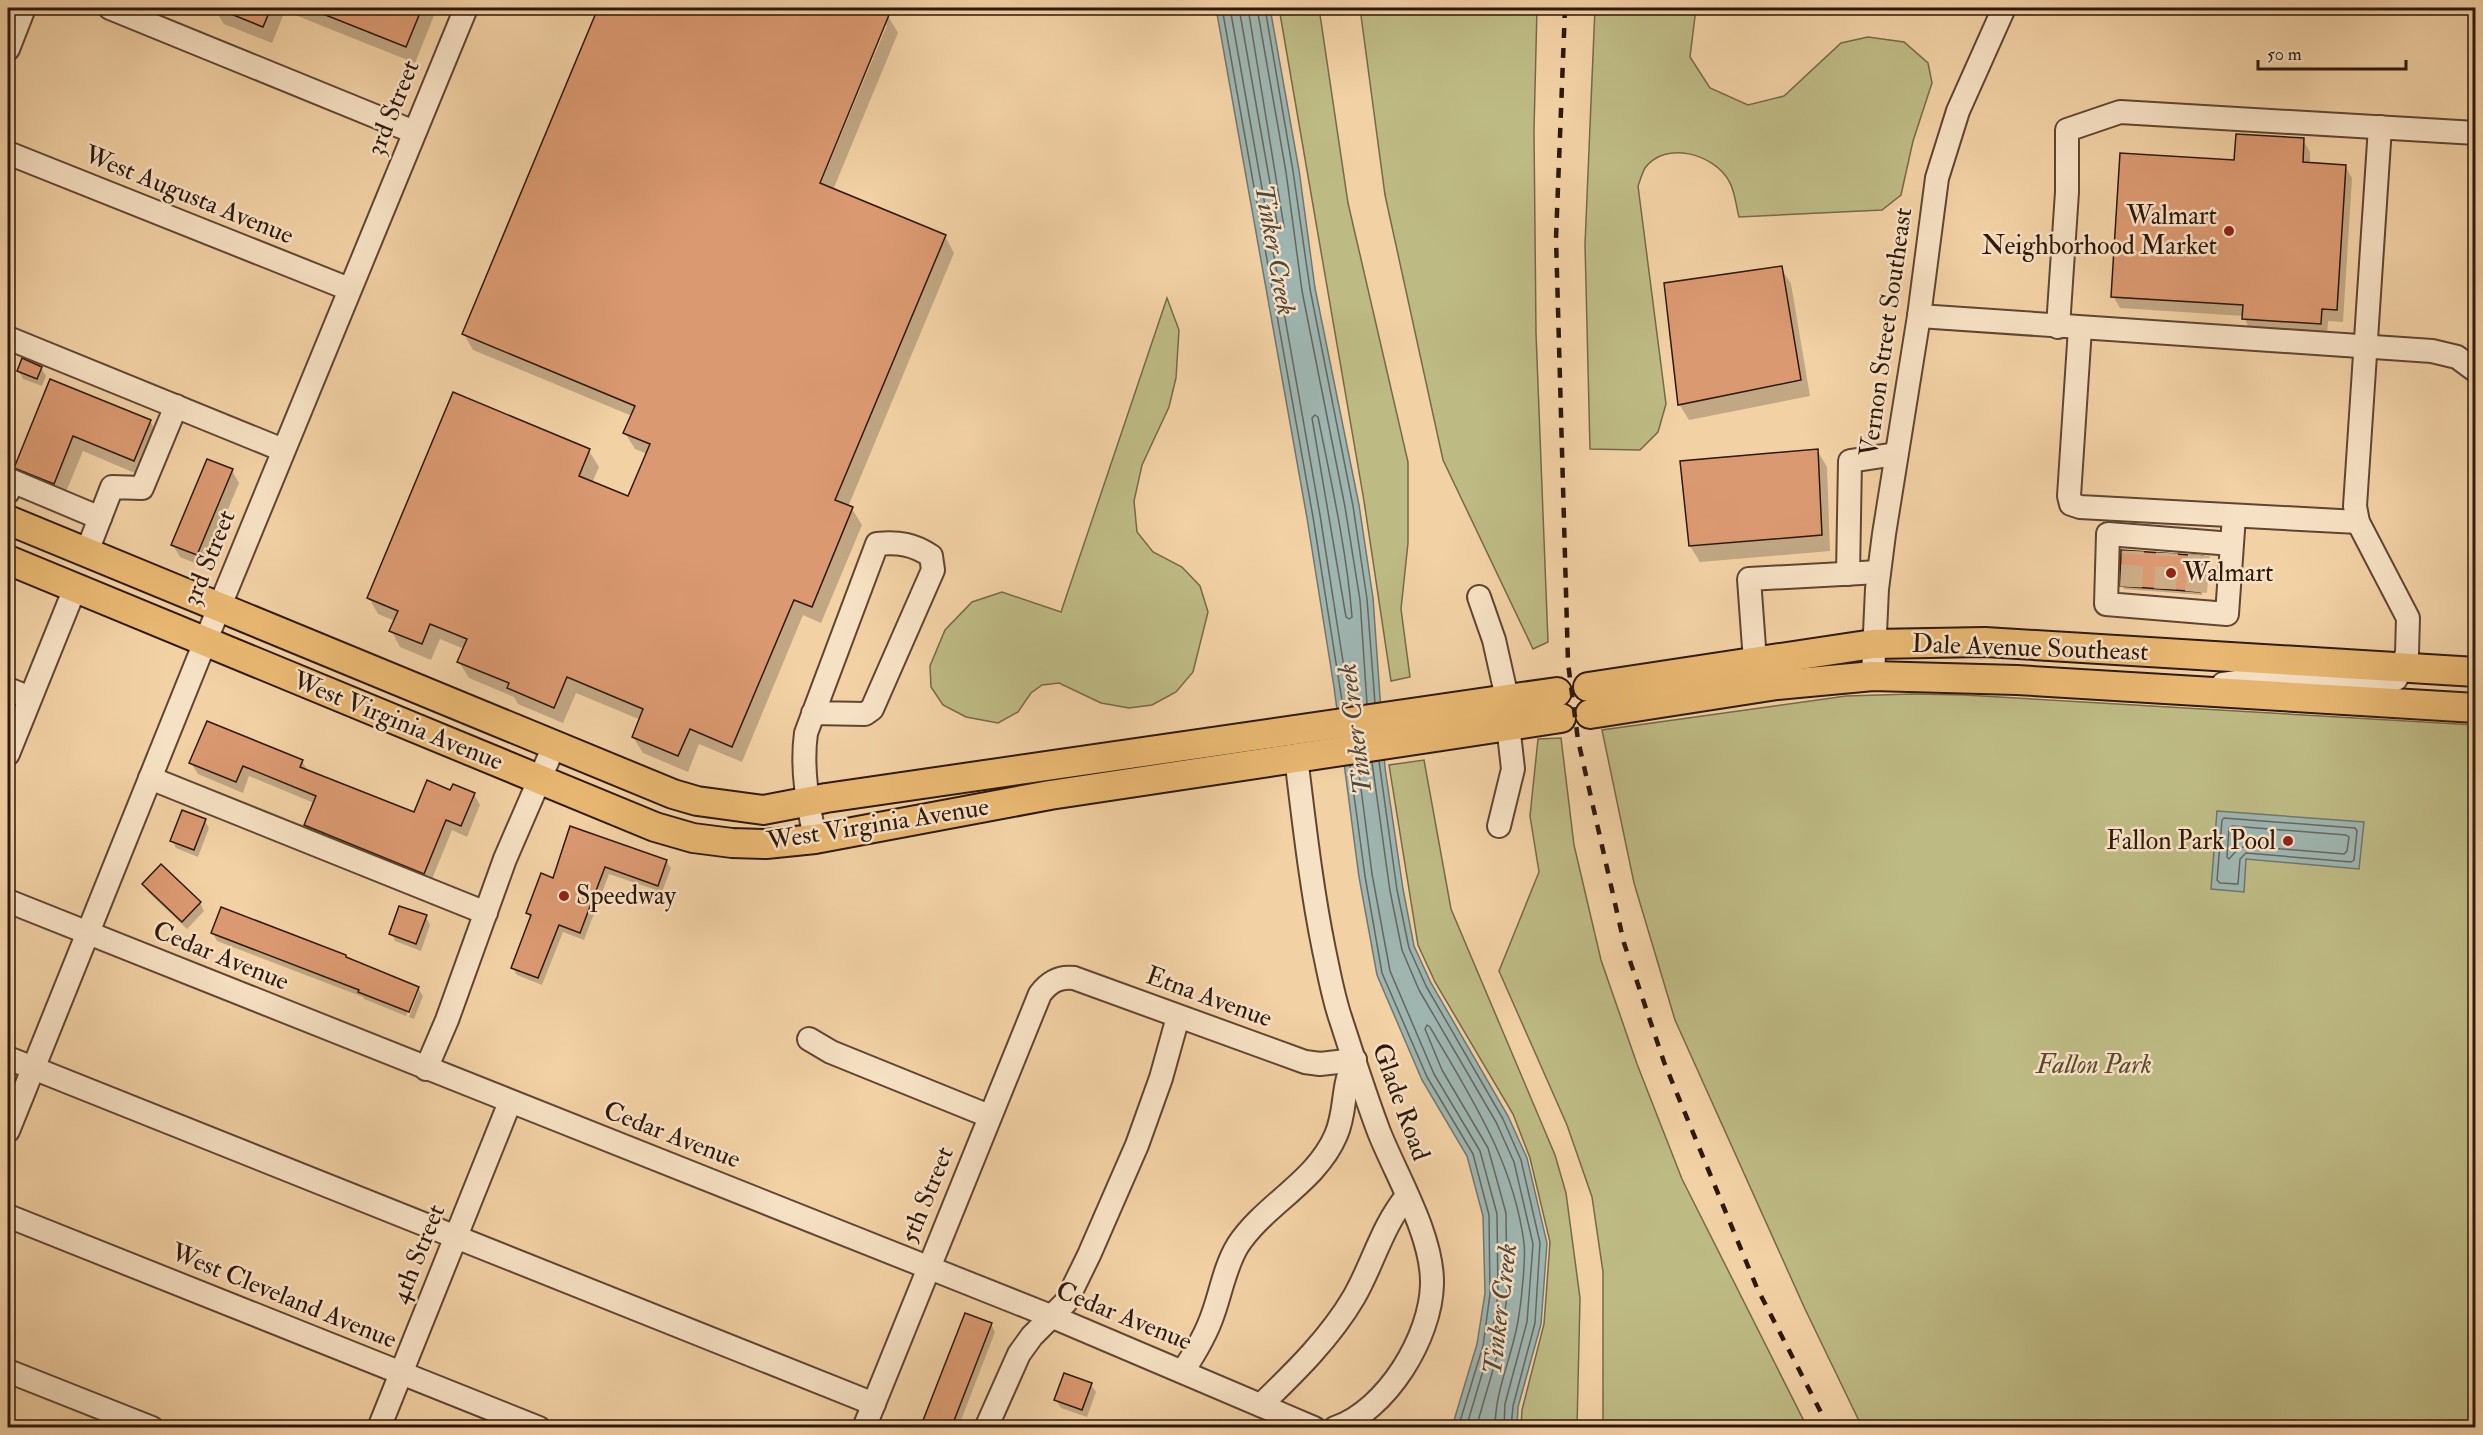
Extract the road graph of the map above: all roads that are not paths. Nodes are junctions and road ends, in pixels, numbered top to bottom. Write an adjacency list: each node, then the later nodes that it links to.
1 (24, 8): 5 (street)
2 (110, 8): 7 (street)
3 (466, 8): 7 (street, 3rd Street)
4 (2004, 8): 11 (street, Vernon Street Southeast)
5 (8, 49)
6 (2380, 127): 8 (street); 12 (street); 14 (street)
7 (414, 132): 10 (street, 3rd Street)
8 (2475, 133)
9 (8, 153): 10 (street, West Augusta Avenue)
10 (349, 289): 17 (street, 3rd Street)
11 (1919, 316): 12 (street); 18 (street, Vernon Street Southeast)
12 (2069, 328): 14 (street); 20 (street)
13 (8, 338): 16 (street)
14 (2365, 348): 15 (street); 24 (street)
15 (2475, 370)
16 (176, 406): 17 (street); 22 (street)
17 (284, 450): 33 (street, 3rd Street)
18 (1896, 454): 29 (street, Vernon Street Southeast); 30 (street)
19 (8, 492): 22 (street)
20 (2124, 510): 21 (street); 25 (street)
21 (2234, 516): 24 (street); 26 (street)
22 (100, 518): 27 (street)
23 (8, 519): 27 (main road, West Virginia Avenue)
24 (2358, 522): 37 (street)
25 (2130, 541): 26 (street); 26 (street)
26 (2232, 544)
27 (86, 554): 33 (main road, West Virginia Avenue)
28 (8, 560): 31 (main road, West Virginia Avenue)
29 (1879, 572): 30 (street); 35 (street, Vernon Street Southeast)
30 (1848, 574): 36 (street)
31 (75, 588): 34 (main road, West Virginia Avenue); 42 (street)
32 (1479, 597): 45 (street)
33 (219, 608): 34 (street, 3rd Street); 47 (main road, West Virginia Avenue)
34 (205, 642): 50 (street, 3rd Street); 51 (main road, West Virginia Avenue)
35 (1873, 644): 36 (main road, Dale Avenue Southeast); 37 (main road, Dale Avenue Southeast); 39 (street, Vernon Street Southeast)
36 (1755, 661): 39 (main road, Dale Avenue Southeast)
37 (2401, 668): 38 (main road, Dale Avenue Southeast); 41 (street)
38 (2475, 672)
39 (1873, 676): 41 (main road, Dale Avenue Southeast)
40 (8, 689): 42 (street)
41 (2187, 690): 44 (main road, Dale Avenue Southeast)
42 (30, 698): 49 (street)
43 (1559, 705): 45 (main road)
44 (2475, 708)
45 (1508, 712): 48 (main road, West Virginia Avenue); 53 (street)
46 (813, 713): 46 (street); 52 (street)
47 (554, 746): 51 (street); 52 (main road, West Virginia Avenue)
48 (1307, 746): 52 (main road, West Virginia Avenue); 54 (main road, West Virginia Avenue); 62 (street, Glade Road)
49 (8, 754)
50 (150, 778): 56 (street); 57 (street, 3rd Street)
51 (540, 779): 54 (main road, West Virginia Avenue); 56 (street)
52 (808, 802): 54 (street)
53 (1499, 826)
54 (815, 839)
55 (8, 901): 57 (street, Cedar Avenue)
56 (486, 913): 64 (street)
57 (88, 932): 63 (street, 3rd Street); 64 (street, Cedar Avenue)
58 (1047, 986): 59 (street, Etna Avenue); 66 (street, 5th Street)
59 (1178, 1017): 62 (street, Etna Avenue); 72 (street)
60 (809, 1039): 66 (street)
61 (8, 1058): 63 (street)
62 (1355, 1060): 68 (street, Glade Road); 74 (street)
63 (33, 1068): 67 (street, 3rd Street); 70 (street)
64 (426, 1069): 65 (street, Cedar Avenue)
65 (510, 1102): 70 (street, 4th Street); 71 (street, Cedar Avenue)
66 (989, 1116): 71 (street, 5th Street)
67 (8, 1131)
68 (1407, 1196): 77 (street); 84 (street, Glade Road)
69 (8, 1216): 75 (street, West Cleveland Avenue)
70 (456, 1238): 75 (street, 4th Street); 76 (street)
71 (929, 1269): 72 (street, Cedar Avenue); 76 (street, 5th Street)
72 (1053, 1317): 74 (street, Cedar Avenue); 82 (street)
73 (8, 1371): 78 (street)
74 (1183, 1371): 77 (street, Cedar Avenue)
75 (401, 1373): 79 (street, 4th Street); 80 (street, West Cleveland Avenue)
76 (874, 1404): 81 (street, 5th Street)
77 (1261, 1405): 83 (street, Cedar Avenue)
78 (152, 1428)
79 (379, 1428)
80 (539, 1428)
81 (864, 1428)
82 (986, 1428)
83 (1314, 1428)
84 (1335, 1428)

